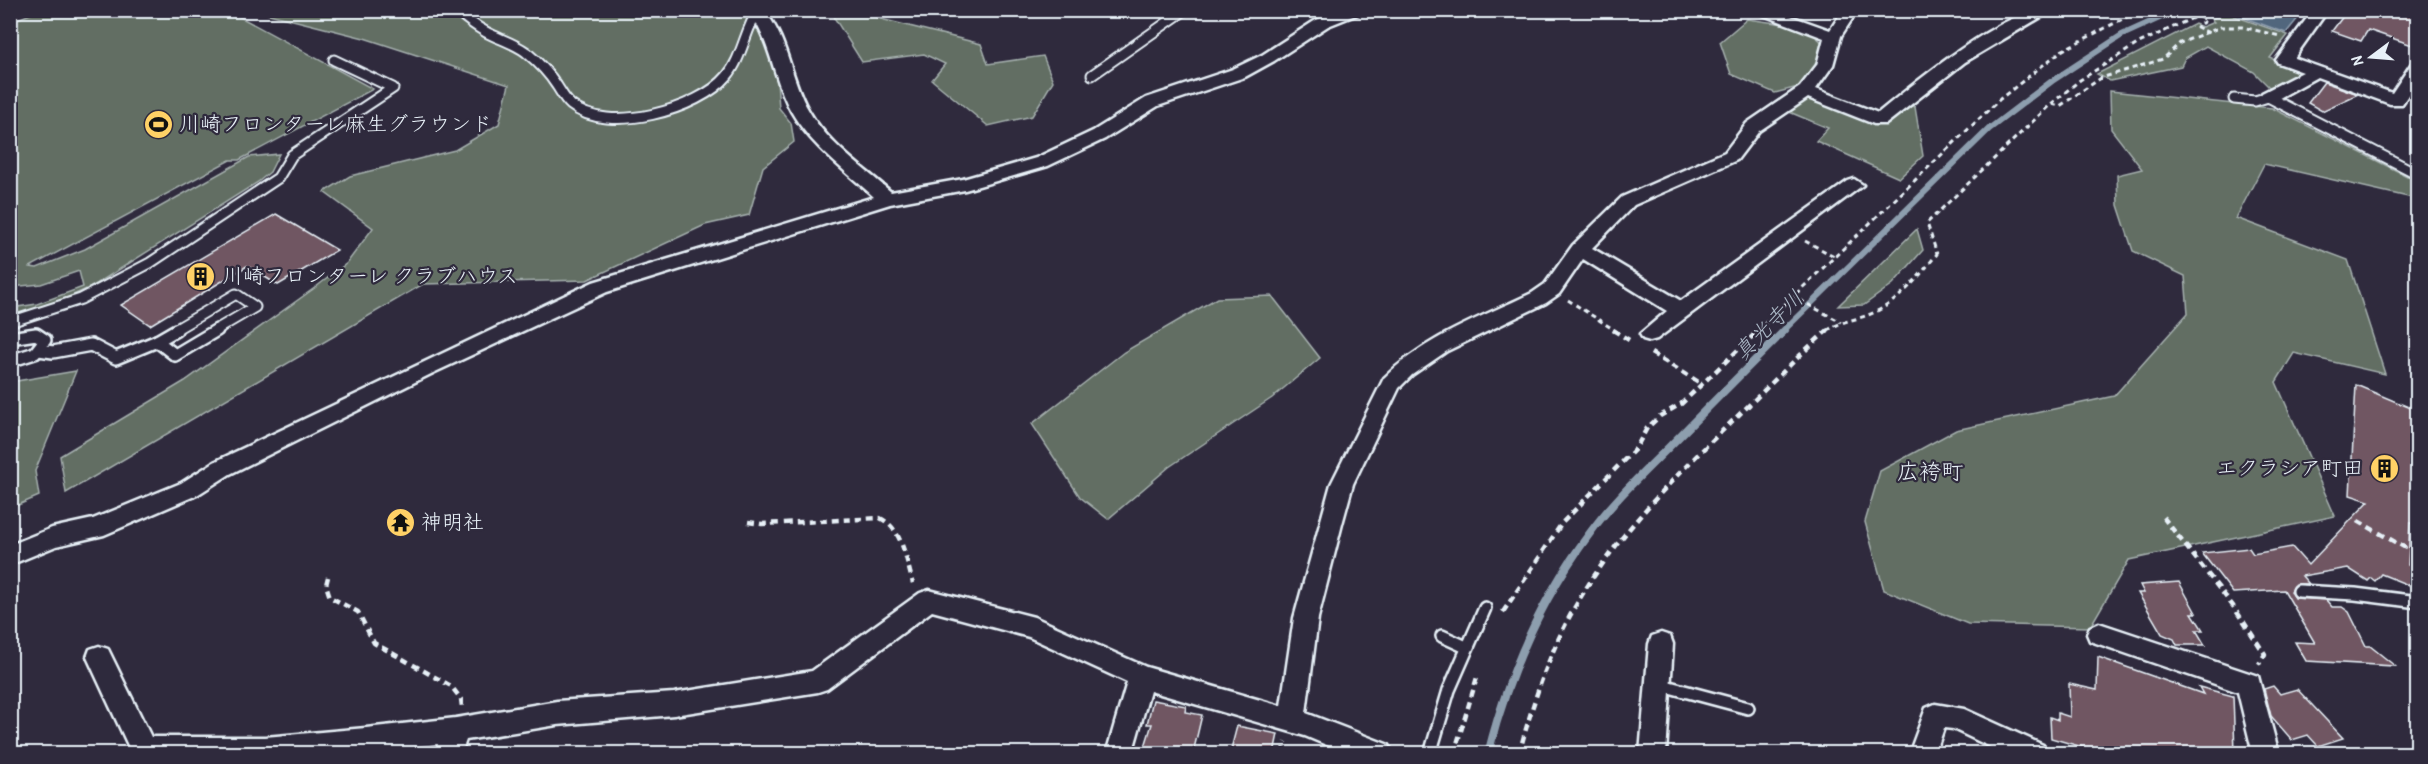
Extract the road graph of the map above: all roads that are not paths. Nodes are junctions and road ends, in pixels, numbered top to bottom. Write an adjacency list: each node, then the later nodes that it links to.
1 (456, 10): 7 (lane)
2 (1185, 10): 13 (lane)
3 (1361, 10): 19 (street)
4 (1757, 10): 9 (street)
5 (1851, 10): 9 (street)
6 (2046, 10): 14 (street)
7 (757, 11): 19 (street)
8 (2319, 11): 12 (street)
9 (1833, 36): 14 (street)
10 (334, 60): 22 (lane)
11 (2418, 66): 12 (street)
12 (2314, 71): 15 (street)
13 (1092, 75)
14 (1806, 91): 20 (street)
15 (2268, 97): 16 (lane); 17 (lane)
16 (2234, 99)
17 (2418, 174)
18 (1854, 185): 21 (street)
19 (887, 200): 28 (street)
20 (1580, 249): 21 (street); 40 (street)
21 (1682, 310): 25 (street)
22 (10, 322)
23 (10, 338): 26 (lane)
24 (157, 341): 24 (lane); 26 (lane)
25 (1643, 342)
26 (39, 350): 27 (lane)
27 (10, 361)
28 (10, 556)
29 (2299, 591): 30 (lane)
30 (2418, 602)
31 (1485, 608): 35 (lane)
32 (2099, 634): 49 (street)
33 (1442, 636): 35 (lane)
34 (1661, 644): 38 (street)
35 (1466, 647): 45 (lane)
36 (99, 657): 42 (street)
37 (1141, 677): 40 (street); 41 (street); 43 (street)
38 (1658, 684): 39 (lane); 46 (street)
39 (1748, 708)
40 (1292, 720): 44 (street)
41 (452, 742): 42 (street)
42 (140, 751)
43 (1119, 753)
44 (1380, 753)
45 (1430, 753)
46 (1653, 753)
47 (1922, 753): 48 (street)
48 (2034, 753)
49 (2266, 753)

